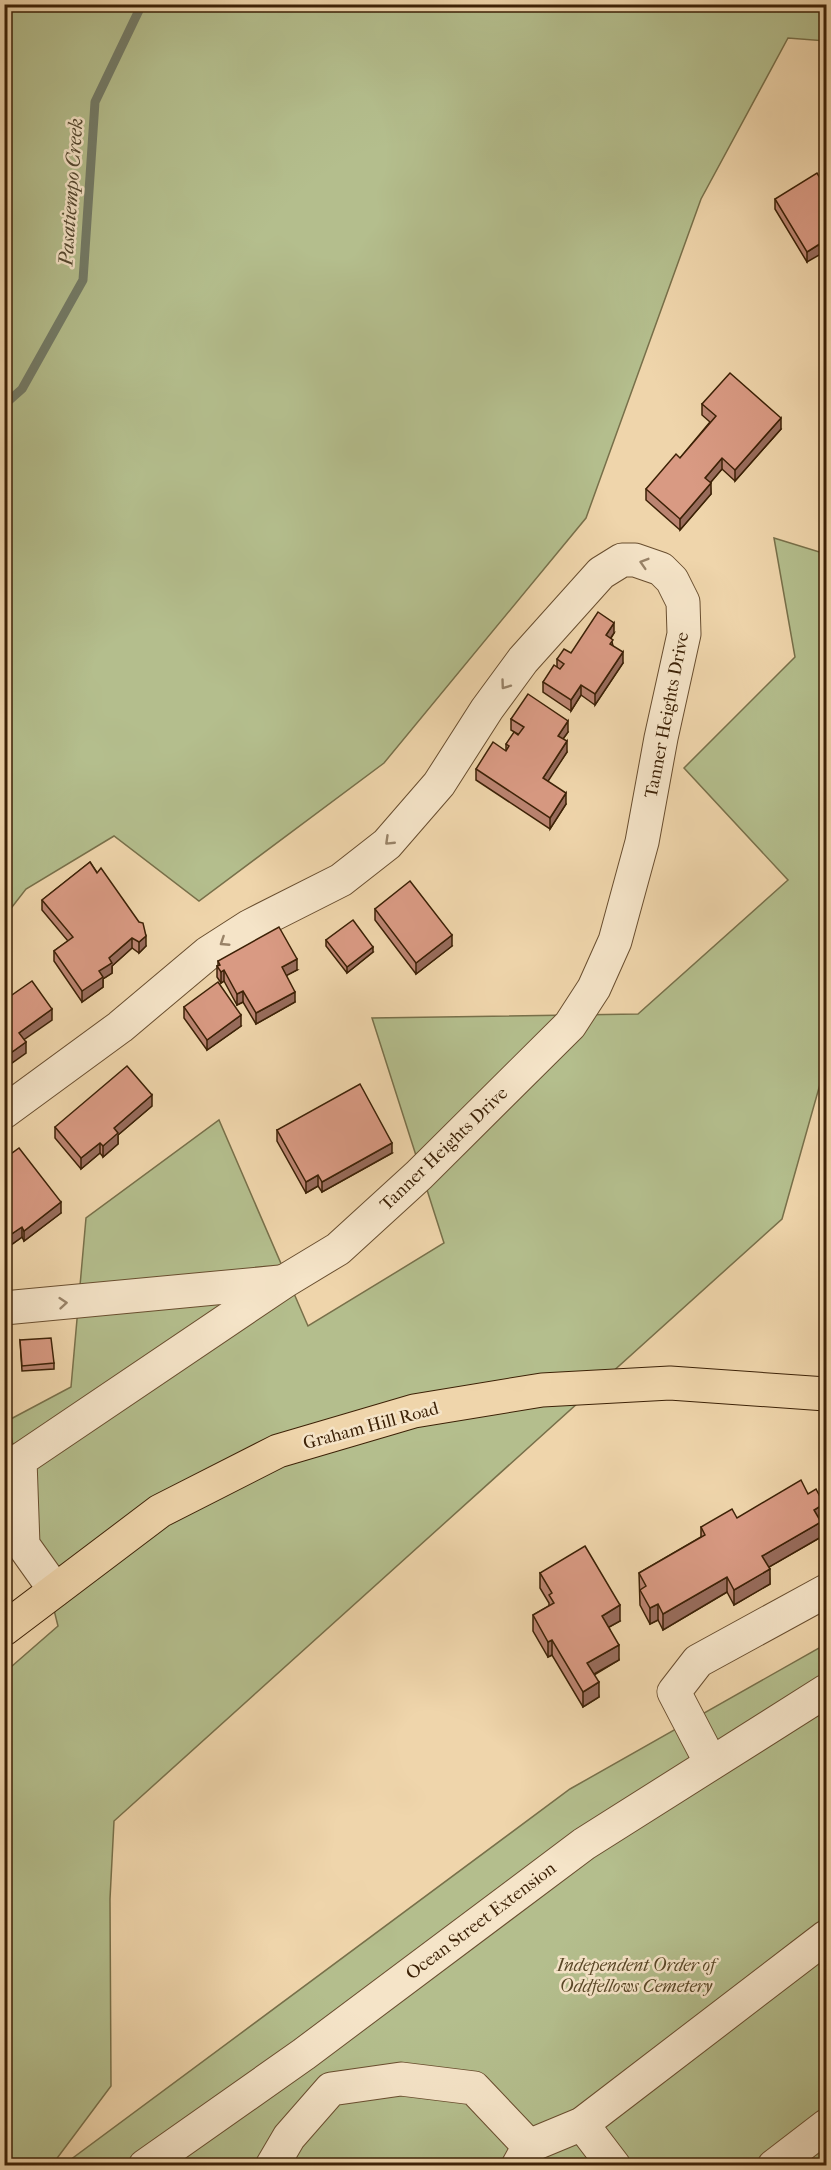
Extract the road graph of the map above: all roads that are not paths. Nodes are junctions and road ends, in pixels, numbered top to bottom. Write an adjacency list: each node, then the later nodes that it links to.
1 (4, 1112): 2 (street, Tanner Heights Drive, one-way to 1)
2 (285, 1281): 3 (street, Tanner Heights Drive, one-way to 2); 5 (street, Tanner Heights Drive)
3 (4, 1308)
4 (826, 1394): 5 (main road, Graham Hill Road)
5 (55, 1590): 7 (main road, Graham Hill Road)
6 (826, 1591): 9 (street)
7 (4, 1629)
8 (826, 1691): 9 (street, Ocean Street Extension)
9 (711, 1763): 14 (street, Ocean Street Extension)
10 (826, 1937): 11 (street)
11 (582, 2124): 13 (street); 16 (street)
12 (826, 2126): 17 (street)
13 (523, 2156): 15 (street)
14 (145, 2166)
15 (272, 2166)
16 (614, 2166)
17 (774, 2166)

